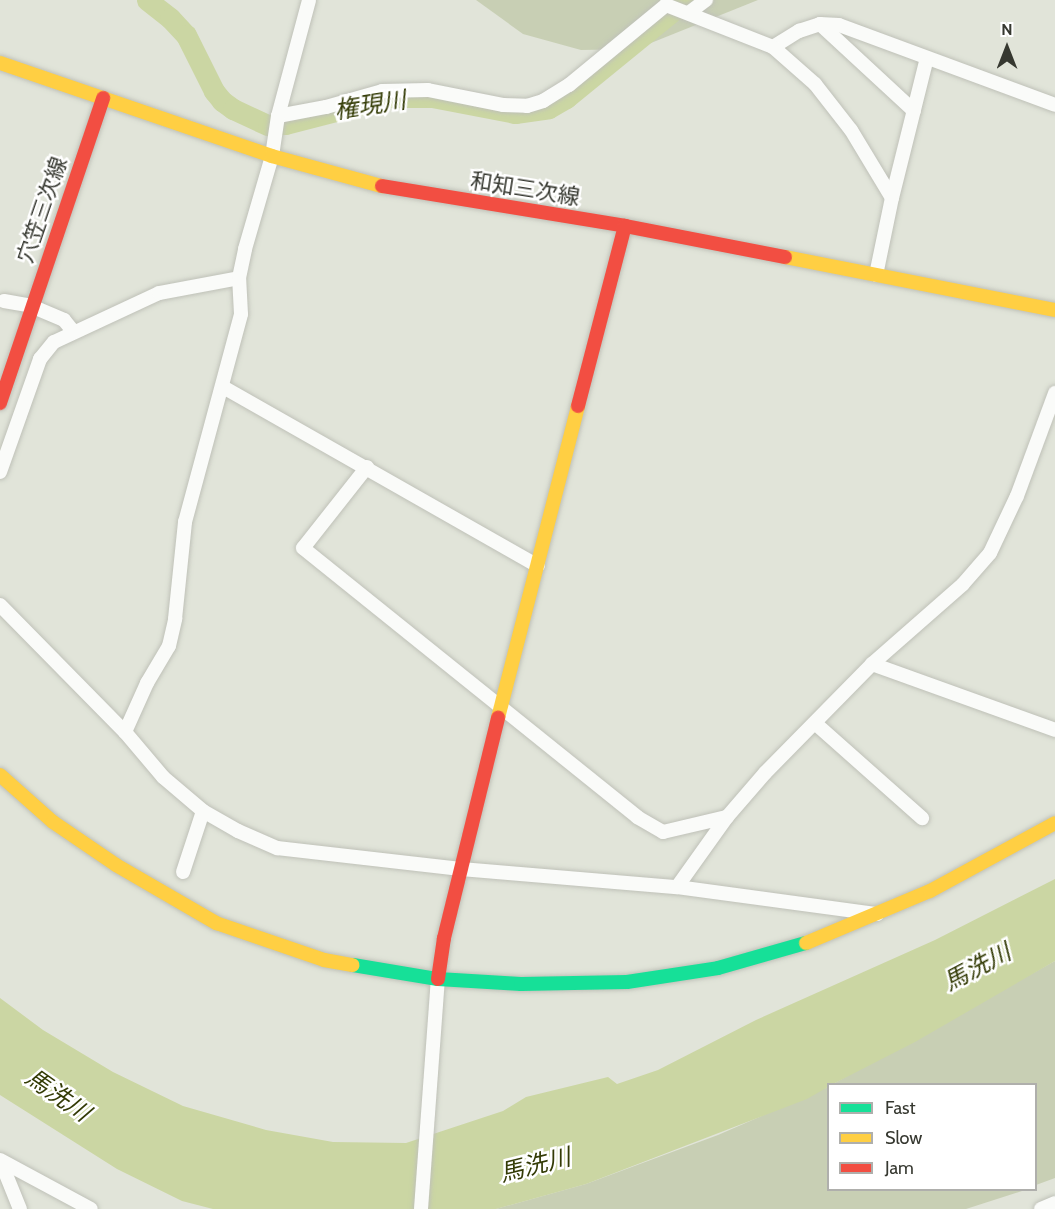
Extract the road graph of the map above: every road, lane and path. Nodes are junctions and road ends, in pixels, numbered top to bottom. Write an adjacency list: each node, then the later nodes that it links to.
1 (309, 0): 11 (street)
2 (706, 0): 3 (street)
3 (687, 11): 5 (street); 11 (street)
4 (820, 24): 5 (street); 6 (street); 10 (street)
5 (773, 47): 13 (street)
6 (927, 58): 9 (street); 10 (street)
7 (0, 63): 8 (street, 和知三次線)
8 (103, 98): 12 (street, 和知三次線); 18 (street, 穴笠三次線)
9 (1055, 105)
10 (914, 111): 13 (street)
11 (278, 118): 12 (street)
12 (272, 156): 14 (street, 和知三次線); 16 (street)
13 (892, 198): 15 (street)
14 (625, 226): 15 (street, 和知三次線); 26 (street)
15 (876, 275): 19 (street, 和知三次線)
16 (239, 278): 20 (street); 21 (street)
17 (4, 301): 18 (street)
18 (31, 306): 20 (street); 23 (street, 穴笠三次線)
19 (1055, 310)
20 (73, 331): 25 (street)
21 (223, 387): 24 (street); 32 (street)
22 (1055, 393): 28 (street)
23 (0, 403)
24 (367, 467): 26 (street); 29 (street)
25 (0, 472)
26 (538, 566): 29 (street)
27 (0, 605): 32 (street)
28 (872, 664): 30 (street); 31 (street)
29 (500, 709): 35 (street); 38 (street)
30 (816, 724): 35 (street); 36 (street)
31 (1055, 730)
32 (125, 732): 34 (street)
33 (0, 775): 42 (street)
34 (203, 811): 38 (street); 39 (street)
35 (727, 817): 40 (street)
36 (922, 818)
37 (1055, 823): 41 (street)
38 (461, 869): 40 (street); 42 (street)
39 (183, 872)
40 (677, 887): 41 (street)
41 (879, 914): 42 (street)
42 (438, 979): 47 (street)
43 (2, 1166): 45 (street); 46 (street)
44 (1055, 1203): 48 (street)
45 (20, 1209)
46 (91, 1209)
47 (421, 1209)
48 (1041, 1209)

